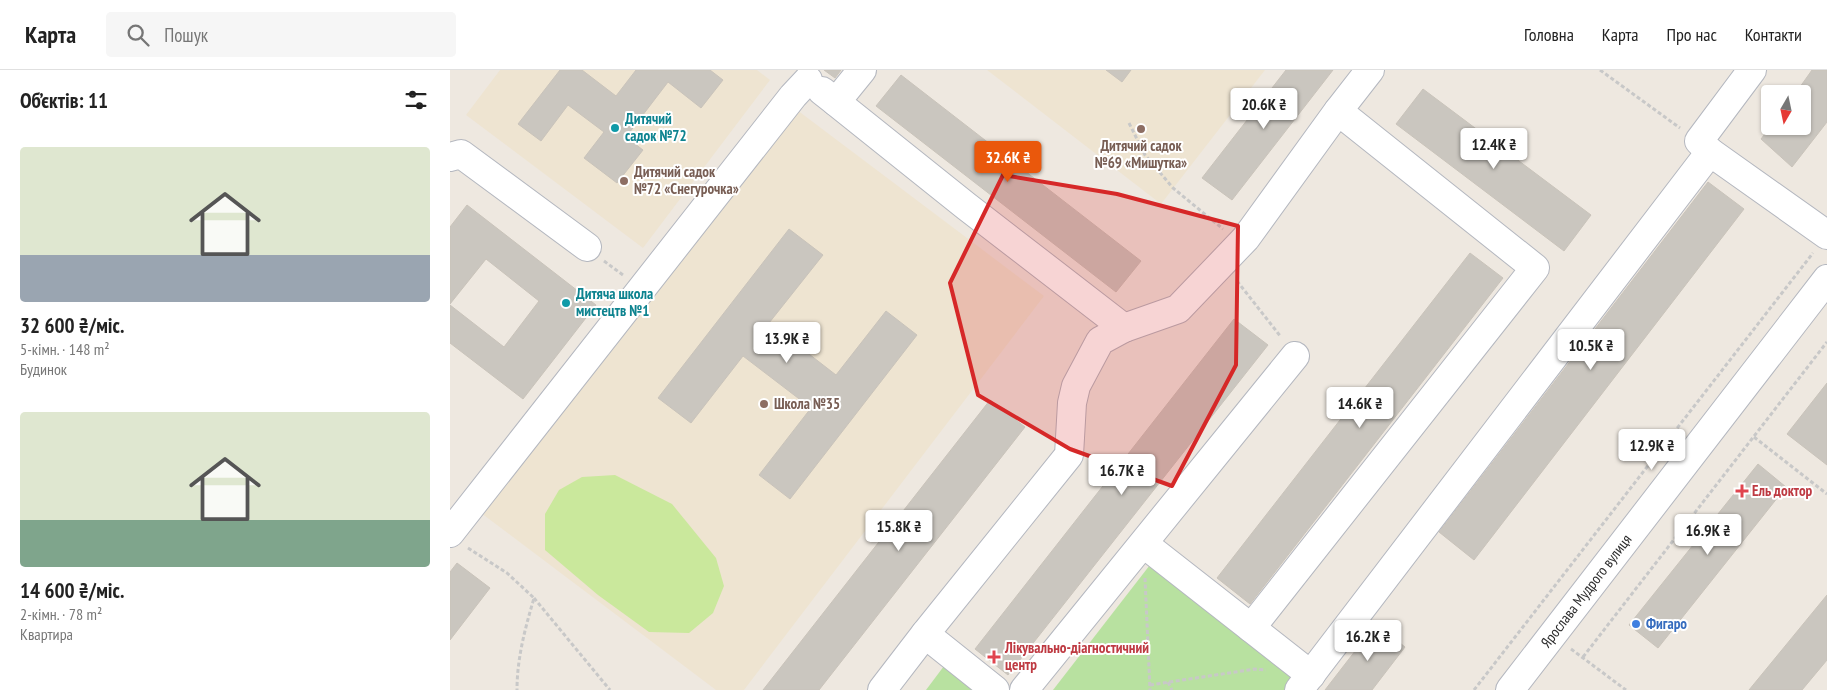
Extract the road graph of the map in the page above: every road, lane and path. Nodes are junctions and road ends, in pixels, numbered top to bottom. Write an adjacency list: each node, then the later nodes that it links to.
1 (862, 70): 6 (street)
2 (1370, 70): 7 (street)
3 (1600, 70): 9 (path)
4 (1752, 70): 9 (street)
5 (802, 75): 6 (street); 15 (street)
6 (836, 102): 16 (street)
7 (1338, 111): 13 (street); 24 (street)
8 (1129, 123): 13 (path)
9 (1705, 147): 11 (street); 30 (street)
10 (450, 157): 12 (street)
11 (1827, 235): 39 (path)
12 (587, 247): 15 (path)
13 (1232, 253): 16 (street); 18 (path)
14 (1825, 285): 26 (street, Ярослава Мудрого вулиця)
15 (641, 290): 21 (street)
16 (1124, 328): 25 (street)
17 (1827, 342): 19 (path)
18 (1295, 356): 22 (street)
19 (1754, 437): 20 (path); 27 (path)
20 (1827, 494)
21 (458, 540): 23 (path)
22 (1144, 544): 24 (street); 31 (path); 36 (street)
23 (534, 598): 32 (path); 33 (path)
24 (1251, 628): 30 (street)
25 (925, 634): 34 (street); 35 (street)
26 (1552, 635): 27 (path); 40 (street, Ярослава Мудрого вулиця)
27 (1583, 657): 41 (path)
28 (1267, 670): 29 (path)
29 (1168, 682): 31 (path); 38 (path)
30 (1305, 682)
31 (1150, 684): 37 (path)
32 (517, 690)
33 (610, 690)
34 (882, 690)
35 (995, 690)
36 (1024, 690)
37 (1150, 690)
38 (1172, 690)
39 (1474, 690)
40 (1510, 690)
41 (1626, 690)

